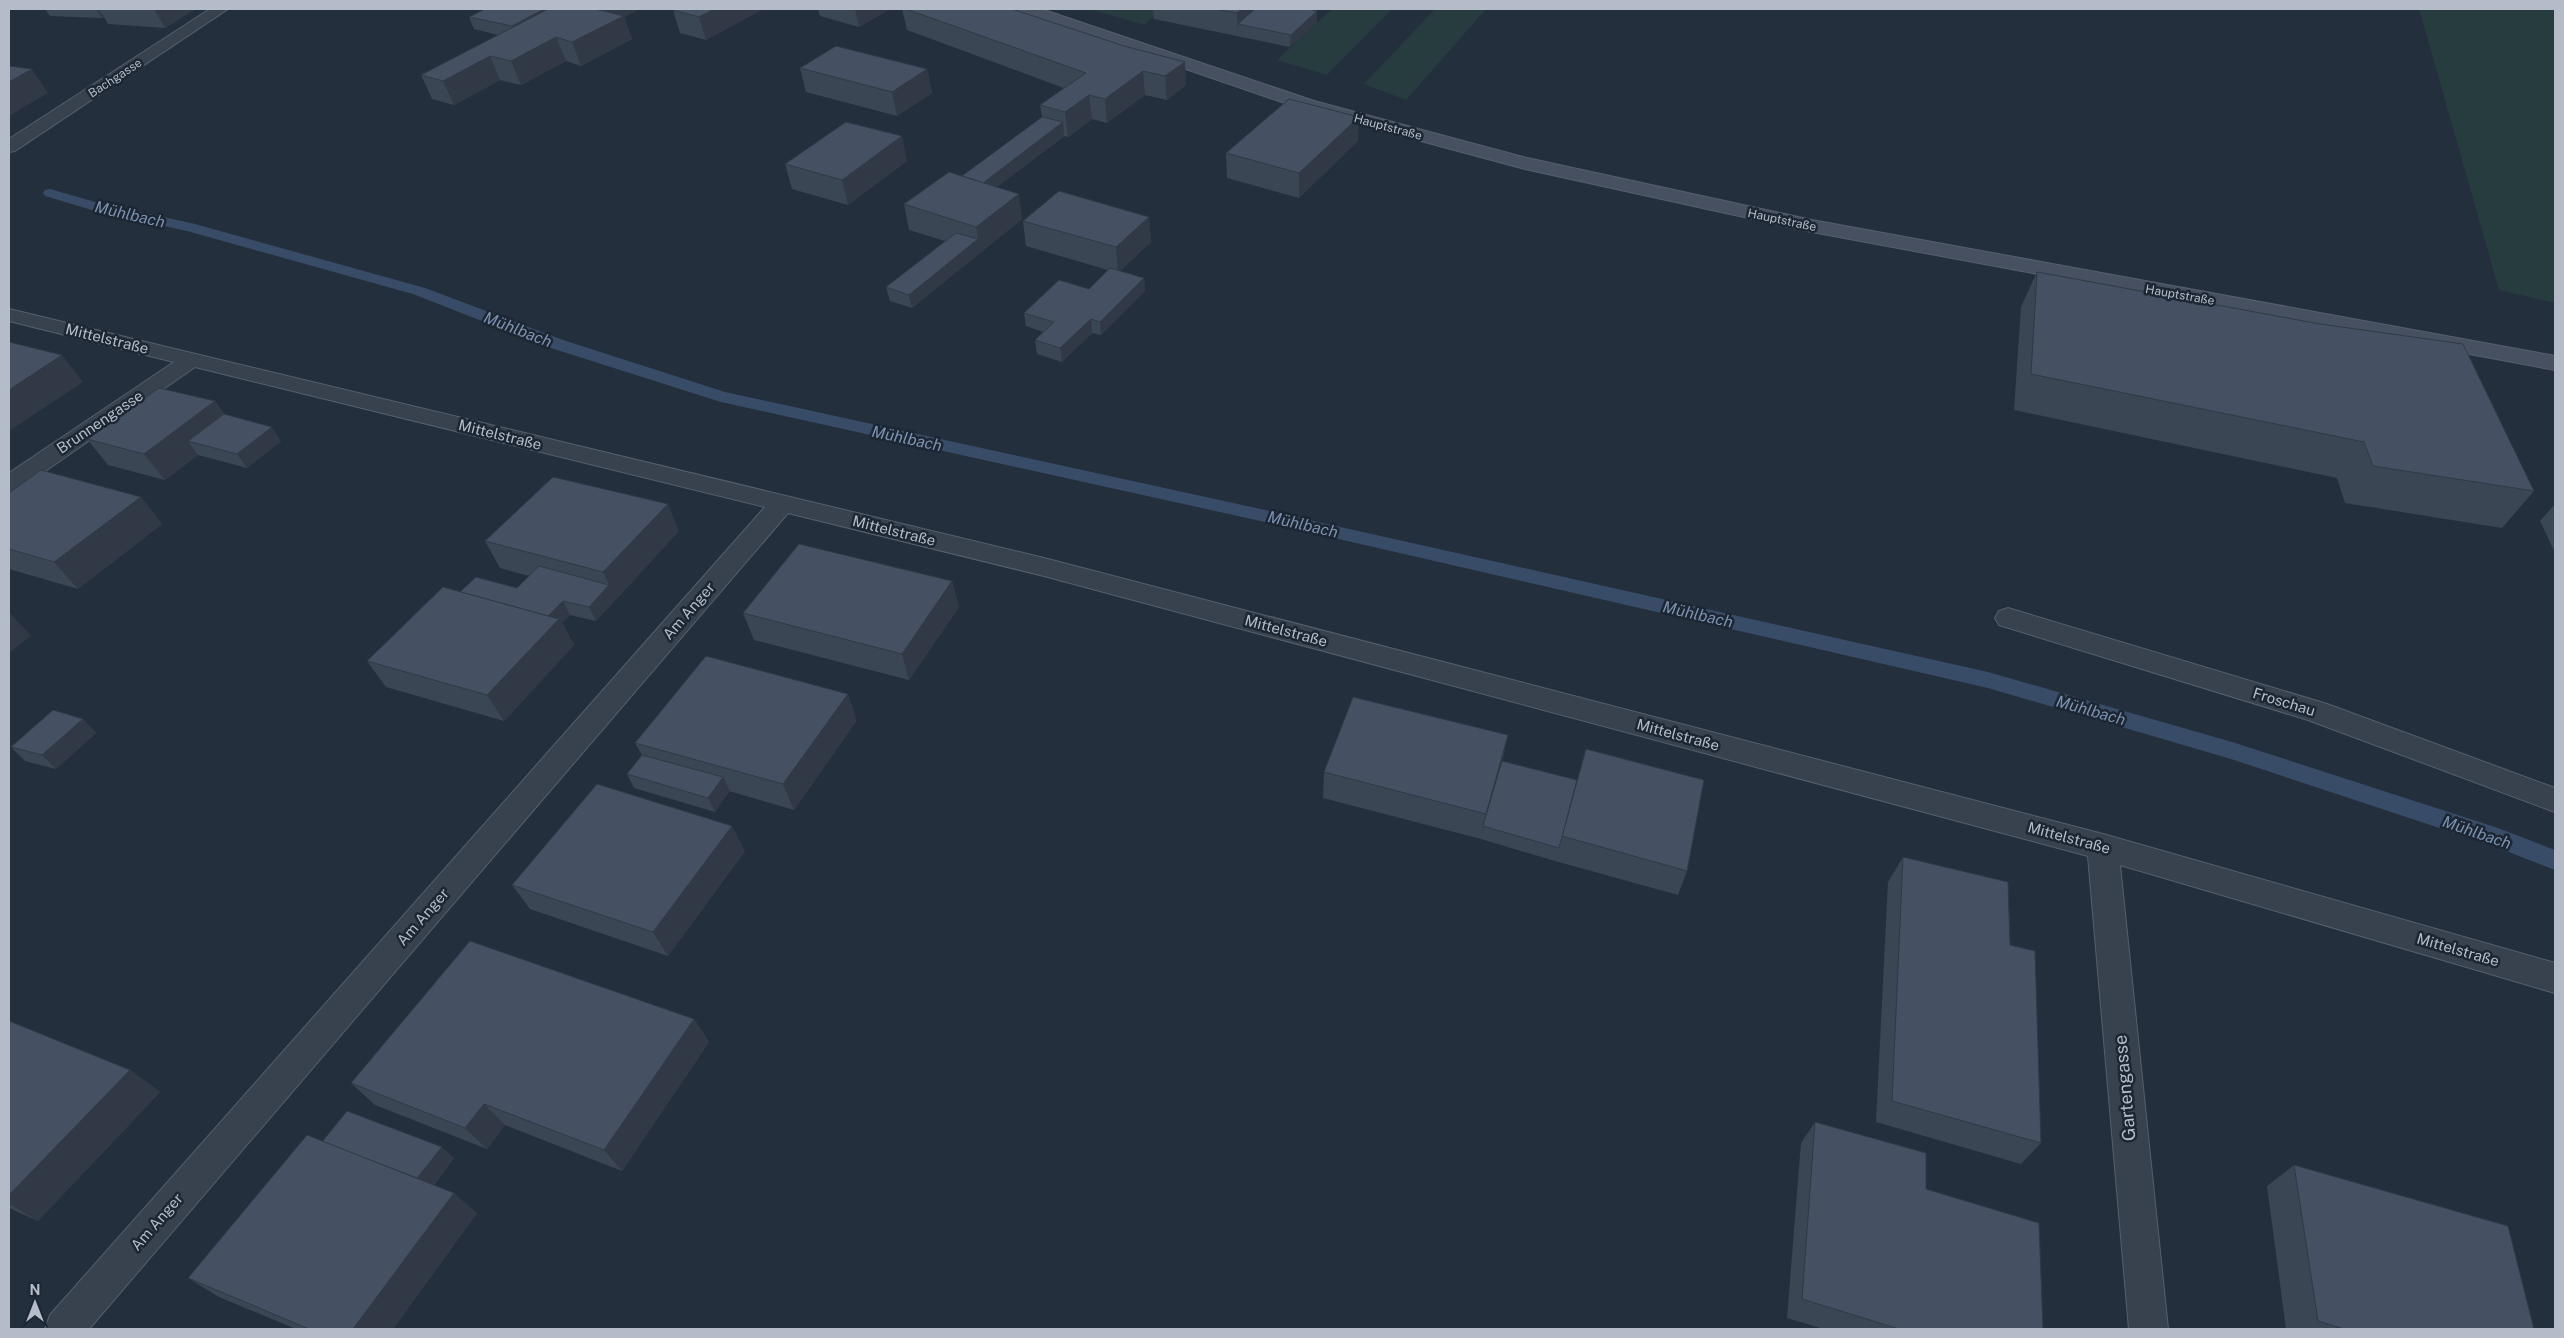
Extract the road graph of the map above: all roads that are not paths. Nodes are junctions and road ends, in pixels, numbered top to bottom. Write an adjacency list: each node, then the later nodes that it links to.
1 (220, 9): 3 (street, Bachgasse)
2 (1026, 9): 6 (main road, Hauptstraße)
3 (9, 147)
4 (9, 315): 5 (street, Mittelstraße)
5 (191, 360): 7 (street, Brunnengasse); 8 (street, Mittelstraße)
6 (2555, 363)
7 (9, 484)
8 (782, 504): 11 (street, Mittelstraße); 13 (street, Am Anger)
9 (2008, 618): 10 (street, Froschau)
10 (2555, 800)
11 (2103, 847): 12 (street, Mittelstraße); 14 (street, Gartengasse)
12 (2555, 978)
13 (64, 1329)
14 (2148, 1329)

